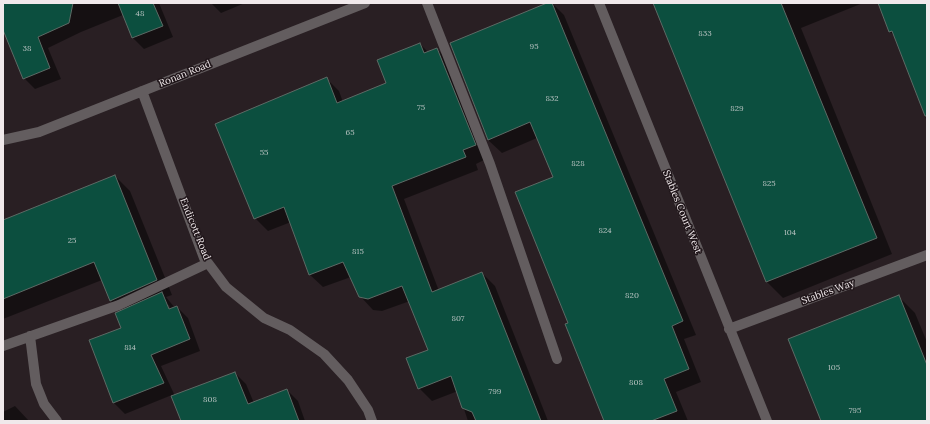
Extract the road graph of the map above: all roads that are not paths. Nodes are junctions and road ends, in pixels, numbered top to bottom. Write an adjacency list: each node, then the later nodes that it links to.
1 (365, 3): 4 (street, Ronan Road)
2 (427, 3): 11 (street)
3 (599, 3): 8 (street, Stables Court West)
4 (142, 91): 5 (street, Ronan Road); 7 (street, Endicott Road)
5 (3, 140)
6 (927, 255): 8 (street, Stables Way)
7 (208, 263): 9 (street); 13 (street, Endicott Road)
8 (729, 329): 14 (street, Stables Court West)
9 (30, 336): 10 (street); 12 (street)
10 (3, 346)
11 (557, 359)
12 (57, 421)
13 (372, 421)
14 (767, 421)

